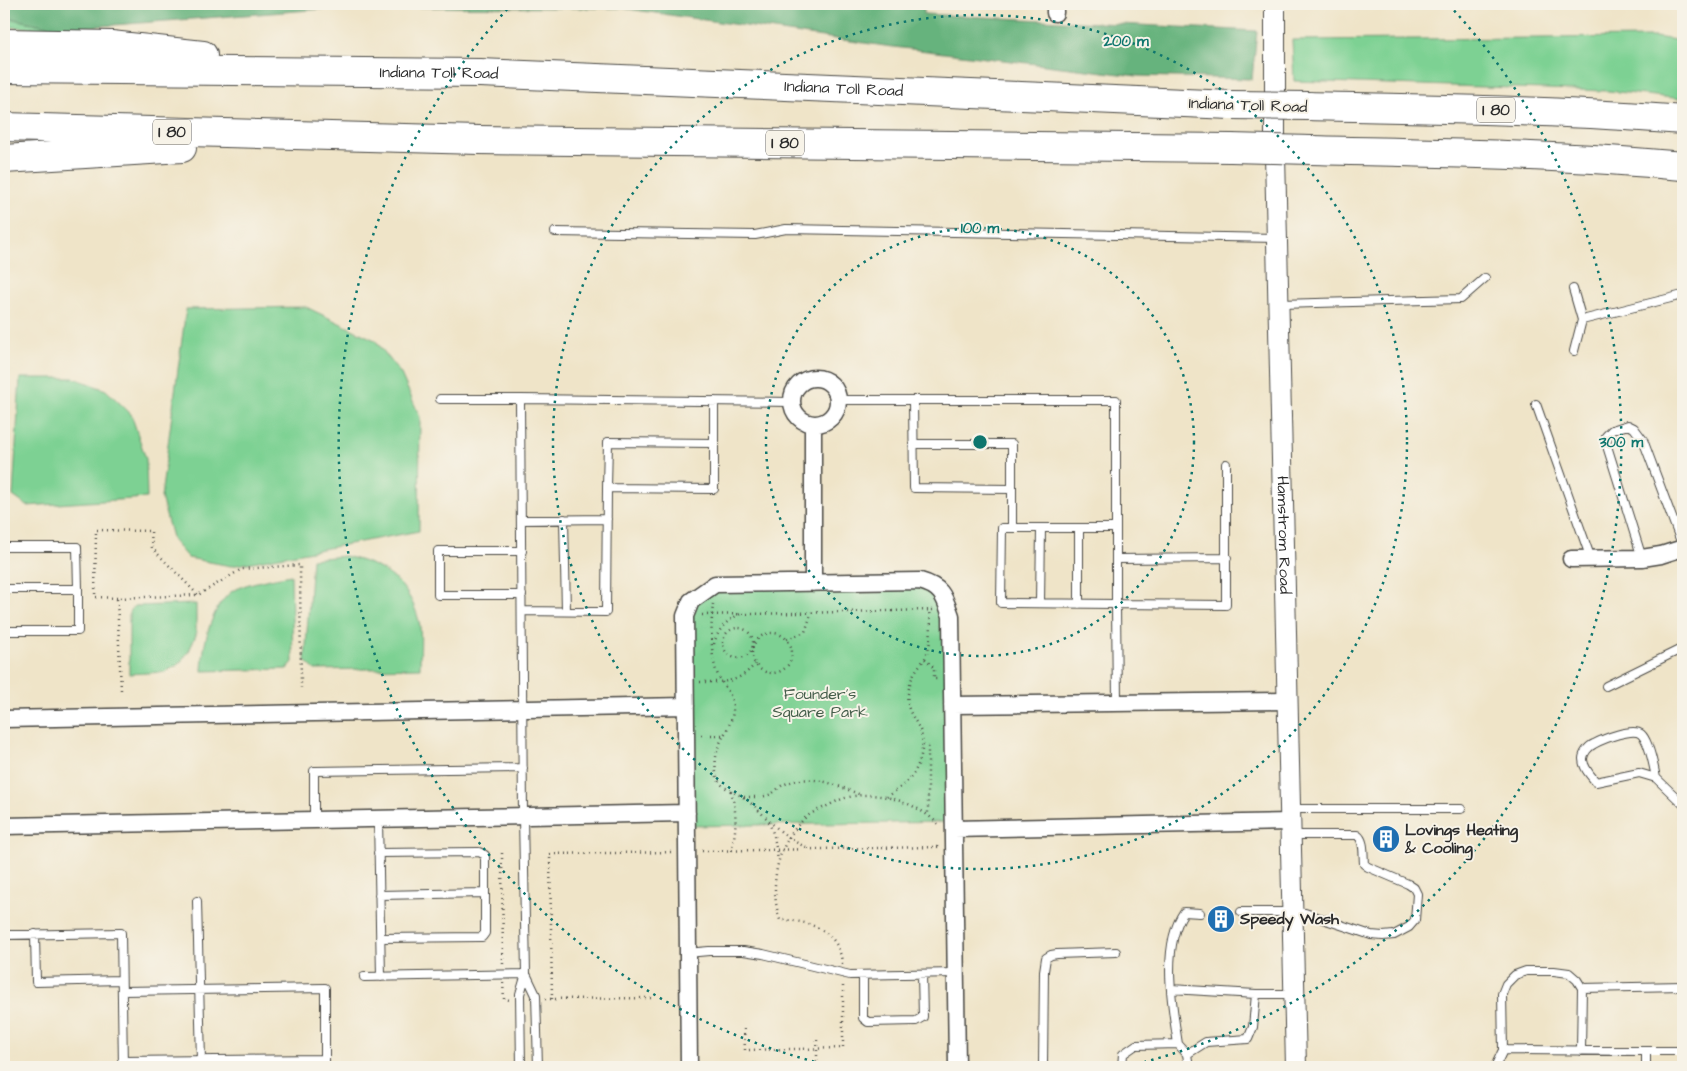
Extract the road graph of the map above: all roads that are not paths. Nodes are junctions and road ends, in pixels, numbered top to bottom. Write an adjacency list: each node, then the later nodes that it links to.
1 (1275, 4): 11 (street, Hamstrom Road)
2 (4, 43): 4 (highway)
3 (4, 70): 4 (highway, Indiana Toll Road / I 80)
4 (338, 71): 5 (highway, Indiana Toll Road / I 80, bridge)
5 (1683, 120)
6 (4, 127): 7 (highway, I 80)
7 (340, 136): 8 (highway); 9 (highway, I 80, bridge)
8 (4, 159)
9 (1683, 166)
10 (555, 232): 11 (lane)
11 (1277, 238): 15 (street, Hamstrom Road)
12 (1485, 278): 15 (lane)
13 (1573, 289): 16 (lane)
14 (1683, 295): 16 (lane)
15 (1278, 304): 58 (street, Hamstrom Road)
16 (1582, 320): 17 (lane)
17 (1574, 350)
18 (440, 399): 19 (lane)
19 (520, 399): 21 (lane); 32 (lane)
20 (838, 400): 22 (lane); 23 (street); 25 (street)
21 (714, 401): 23 (lane); 26 (lane)
22 (913, 401): 27 (lane); 37 (lane)
23 (791, 402): 25 (street)
24 (1536, 404): 45 (lane)
25 (814, 424): 46 (street)
26 (714, 443): 29 (lane); 29 (lane)
27 (913, 444): 30 (lane); 30 (lane)
28 (1226, 464): 41 (lane)
29 (607, 488): 31 (lane)
30 (1012, 489): 34 (lane)
31 (607, 519): 33 (lane); 54 (lane)
32 (521, 520): 33 (lane); 40 (lane)
33 (564, 520): 54 (lane)
34 (1012, 528): 35 (lane); 50 (lane)
35 (1041, 528): 36 (lane); 50 (lane)
36 (1080, 528): 37 (lane); 51 (lane)
37 (1116, 528): 43 (lane)
38 (1683, 547): 42 (street); 42 (lane)
39 (4, 548): 47 (lane)
40 (522, 551): 49 (lane); 49 (lane)
41 (1227, 558): 43 (lane); 52 (lane)
42 (1642, 558): 45 (street)
43 (1116, 559): 52 (lane)
44 (1571, 559): 45 (street)
45 (1591, 559)
46 (813, 583): 60 (street); 61 (street)
47 (78, 588): 48 (lane); 55 (lane)
48 (4, 589)
49 (522, 595): 53 (lane)
50 (1040, 604): 51 (lane)
51 (1079, 604): 52 (lane)
52 (1116, 604): 59 (lane)
53 (522, 611): 54 (lane); 62 (lane)
54 (566, 611)
55 (4, 631)
56 (1683, 648): 57 (lane)
57 (1606, 686)
58 (1287, 701): 59 (street); 72 (street, Hamstrom Road)
59 (1117, 703): 60 (street)
60 (952, 704): 74 (street)
61 (686, 706): 62 (street); 68 (street)
62 (523, 709): 63 (street); 64 (lane)
63 (4, 719)
64 (523, 768): 69 (lane); 71 (lane)
65 (1656, 778): 65 (lane); 66 (lane)
66 (1683, 804)
67 (1461, 809): 72 (lane)
68 (687, 814): 69 (street); 86 (street)
69 (524, 816): 70 (street); 88 (lane)
70 (378, 819): 71 (street); 75 (lane)
71 (314, 820): 73 (street)
72 (1290, 822): 74 (street); 80 (street, Hamstrom Road); 80 (lane)
73 (4, 826)
74 (947, 828): 87 (street)
75 (378, 853): 76 (lane); 77 (lane)
76 (485, 893): 77 (lane); 84 (lane)
77 (379, 895): 84 (lane)
78 (197, 900): 97 (lane)
79 (1241, 912): 80 (lane)
80 (1292, 912): 100 (street, Hamstrom Road)
81 (1200, 913): 95 (lane)
82 (35, 934): 83 (lane); 93 (lane); 93 (lane)
83 (4, 935)
84 (380, 938): 92 (lane)
85 (1116, 952): 114 (lane)
86 (687, 953): 90 (lane); 112 (street)
87 (956, 973): 89 (lane); 113 (street)
88 (526, 974): 92 (lane); 110 (lane); 111 (lane)
89 (922, 974): 90 (lane); 90 (lane)
90 (863, 975)
91 (364, 977): 92 (lane)
92 (381, 977)
93 (121, 980): 98 (lane)
94 (1683, 986): 96 (lane)
95 (1171, 988): 99 (lane); 101 (lane)
96 (1582, 988): 102 (lane); 103 (lane)
97 (199, 990): 98 (lane); 107 (lane); 108 (lane)
98 (122, 991): 109 (lane)
99 (1256, 994): 100 (lane); 106 (lane)
100 (1294, 994): 117 (street, Hamstrom Road)
101 (1178, 1044): 106 (lane); 115 (lane)
102 (1504, 1050): 103 (lane); 118 (lane)
103 (1581, 1051): 104 (lane)
104 (1646, 1051): 105 (lane); 119 (lane)
105 (1683, 1052)
106 (1187, 1054): 116 (lane)
107 (201, 1061): 108 (lane); 109 (lane)
108 (325, 1063)
109 (122, 1064)
110 (520, 1067)
111 (538, 1067)
112 (689, 1067)
113 (957, 1067)
114 (1042, 1067)
115 (1122, 1067)
116 (1189, 1067)
117 (1296, 1067)
118 (1494, 1067)
119 (1646, 1067)

